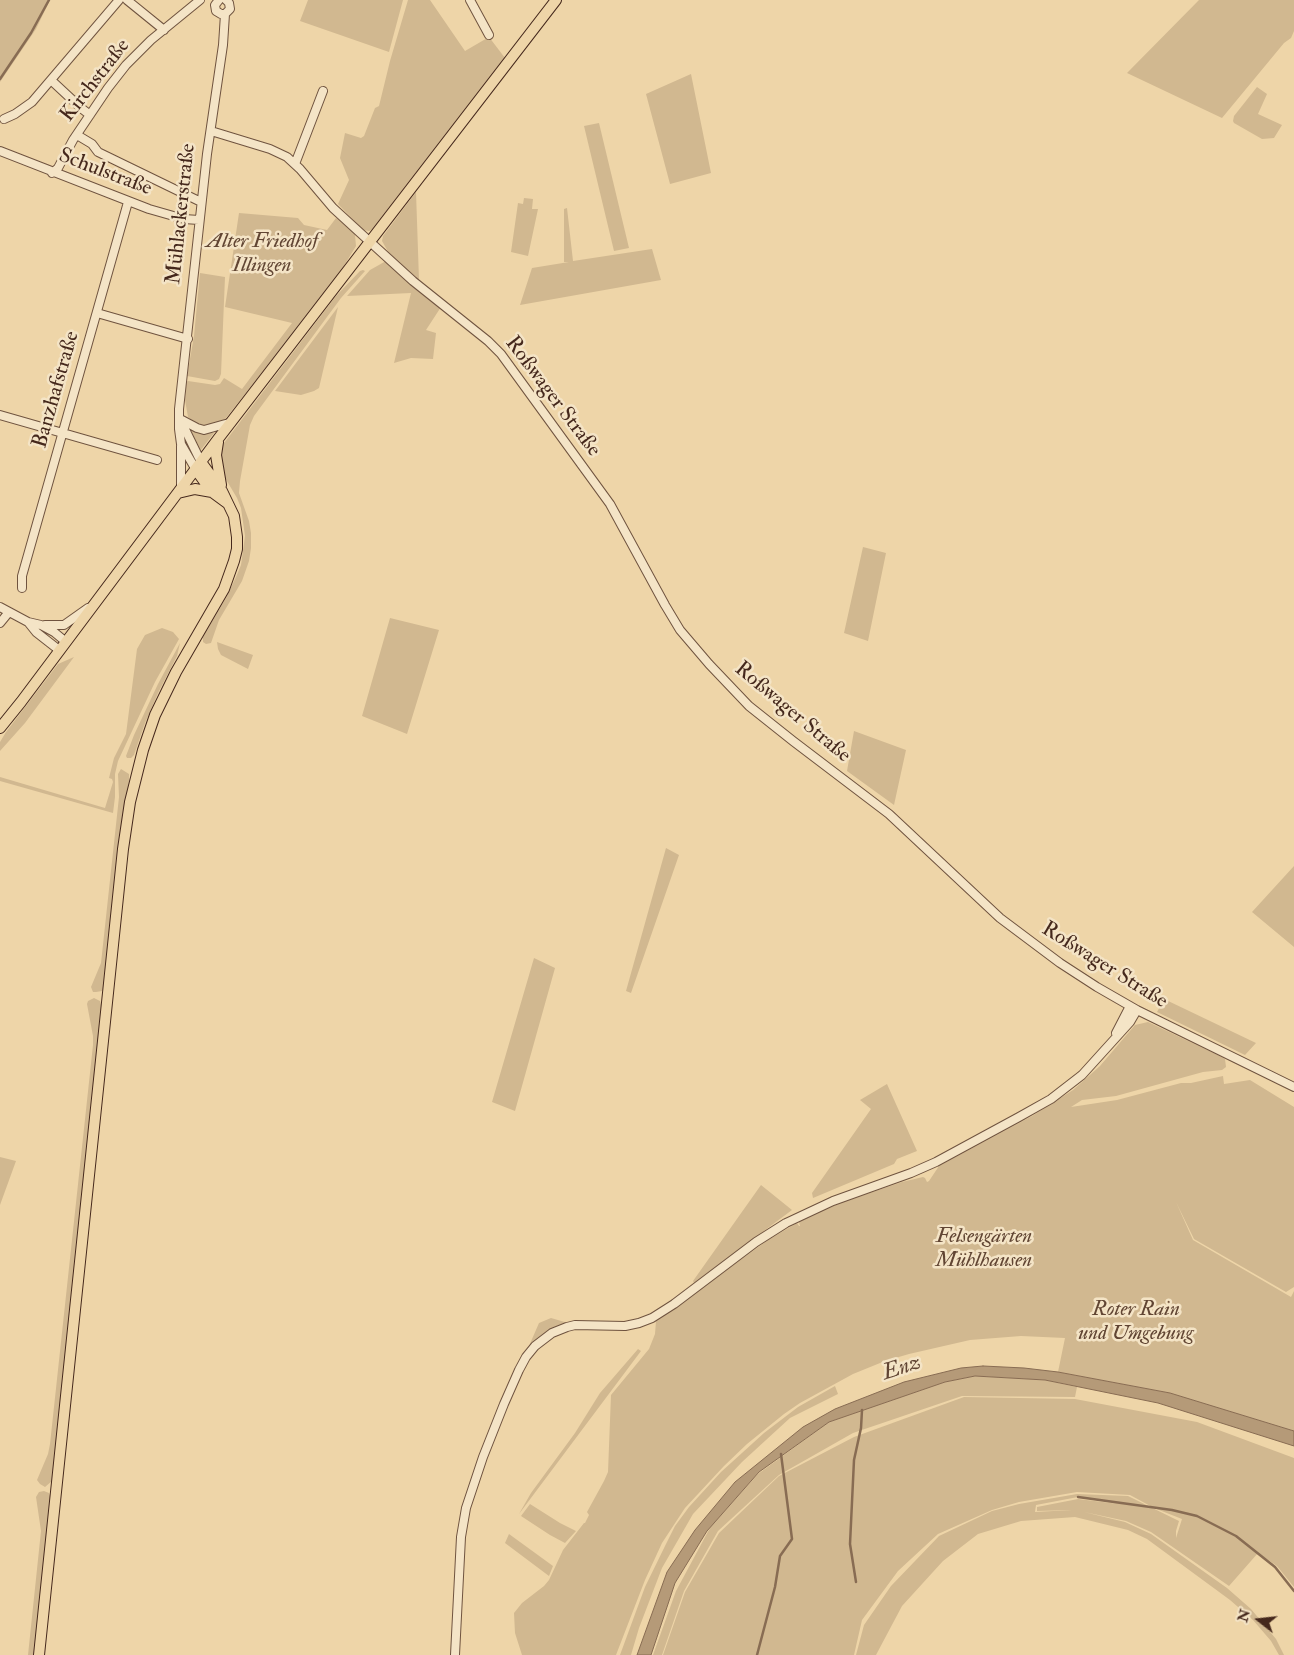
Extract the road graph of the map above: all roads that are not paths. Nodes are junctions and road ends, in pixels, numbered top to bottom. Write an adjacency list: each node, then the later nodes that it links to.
1 (119, 0): 10 (street)
2 (127, 0): 8 (street)
3 (200, 0): 8 (street, Kirchstraße)
4 (223, 0): 7 (street); 7 (street)
5 (470, 0): 9 (street)
6 (556, 0): 22 (main road)
7 (225, 14): 14 (street, Mühlackerstraße)
8 (164, 30): 12 (street, Kirchstraße)
9 (489, 34)
10 (52, 80): 12 (street); 13 (street)
11 (323, 91): 17 (street)
12 (90, 115): 15 (street, Kirchstraße)
13 (4, 119)
14 (211, 131): 17 (street, Roßwager Straße); 20 (street, Mühlackerstraße)
15 (77, 135): 18 (street, Kirchstraße); 20 (street)
16 (0, 151): 18 (street, Schulstraße)
17 (294, 164): 22 (street, Roßwager Straße)
18 (52, 173): 19 (street, Schulstraße)
19 (128, 202): 21 (street, Schulstraße); 23 (street, Banzhafstraße)
20 (201, 202): 21 (street, Mühlackerstraße)
21 (199, 220): 24 (street, Mühlackerstraße)
22 (371, 242): 27 (main road); 44 (street, Roßwager Straße)
23 (97, 313): 24 (street); 28 (street, Banzhafstraße)
24 (188, 339): 26 (street, Mühlackerstraße)
25 (0, 415): 28 (street)
26 (180, 419): 27 (street); 30 (street, Mühlackerstraße); 32 (street, Mühlackerstraße)
27 (231, 423): 29 (main road)
28 (63, 434): 31 (street); 35 (street, Banzhafstraße)
29 (218, 439): 32 (main road); 34 (main road)
30 (181, 444): 32 (street, Mühlackerstraße); 33 (street)
31 (156, 460)
32 (199, 466): 33 (main road); 34 (main road)
33 (180, 491): 34 (main road); 36 (main road)
34 (217, 491): 48 (main road)
35 (22, 588)
36 (95, 602): 41 (street); 42 (main road)
37 (0, 608): 38 (street)
38 (9, 612): 39 (street); 40 (street)
39 (28, 622): 41 (street); 42 (street)
40 (0, 623)
41 (41, 625): 42 (street)
42 (62, 646): 43 (main road)
43 (0, 728)
44 (1130, 1006): 45 (street, Roßwager Straße); 46 (street)
45 (1137, 1010): 46 (street); 47 (street, Roßwager Straße)
46 (1115, 1038): 49 (street)
47 (1294, 1087)
48 (38, 1655)
49 (455, 1655)

